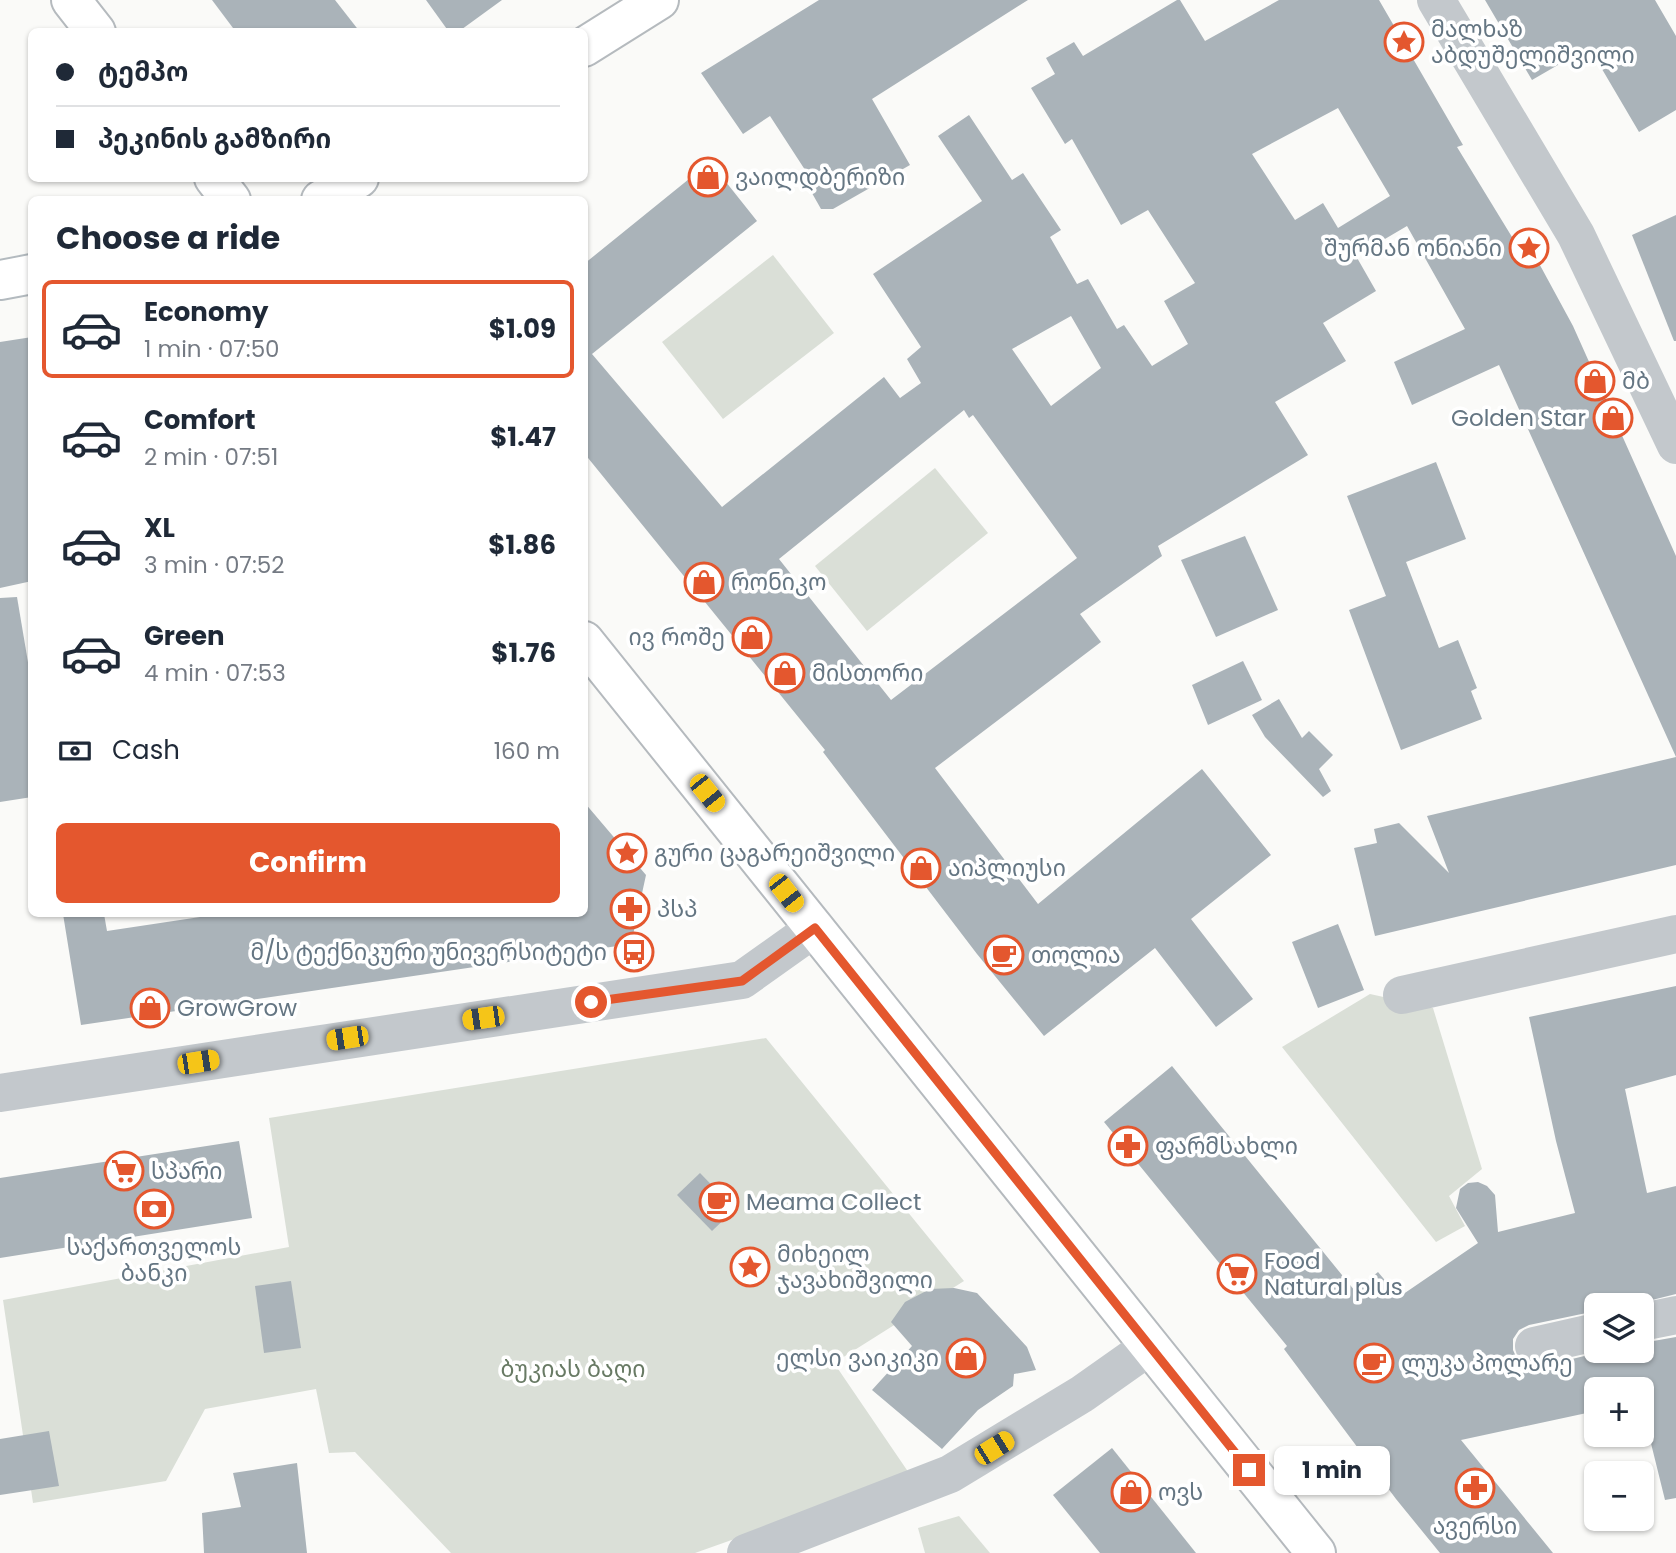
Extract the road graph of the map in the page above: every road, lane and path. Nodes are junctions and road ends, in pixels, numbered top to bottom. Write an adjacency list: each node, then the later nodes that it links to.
1 (71, 0): 4 (main road)
2 (659, 0): 5 (main road)
3 (1436, 0): 12 (street)
4 (93, 28)
5 (588, 44)
6 (217, 182): 8 (main road)
7 (352, 182): 9 (main road)
8 (228, 196)
9 (328, 196)
10 (28, 276): 11 (main road)
11 (0, 280)
12 (1676, 445)
13 (588, 646): 14 (main road)
14 (815, 928): 17 (street); 21 (main road)
15 (1676, 934): 16 (street)
16 (1402, 995)
17 (0, 1093)
18 (1676, 1315): 19 (street)
19 (1654, 1320)
20 (1584, 1335): 22 (street)
21 (1150, 1346): 23 (street); 24 (main road)
22 (1534, 1346)
23 (746, 1553)
24 (1316, 1553)

